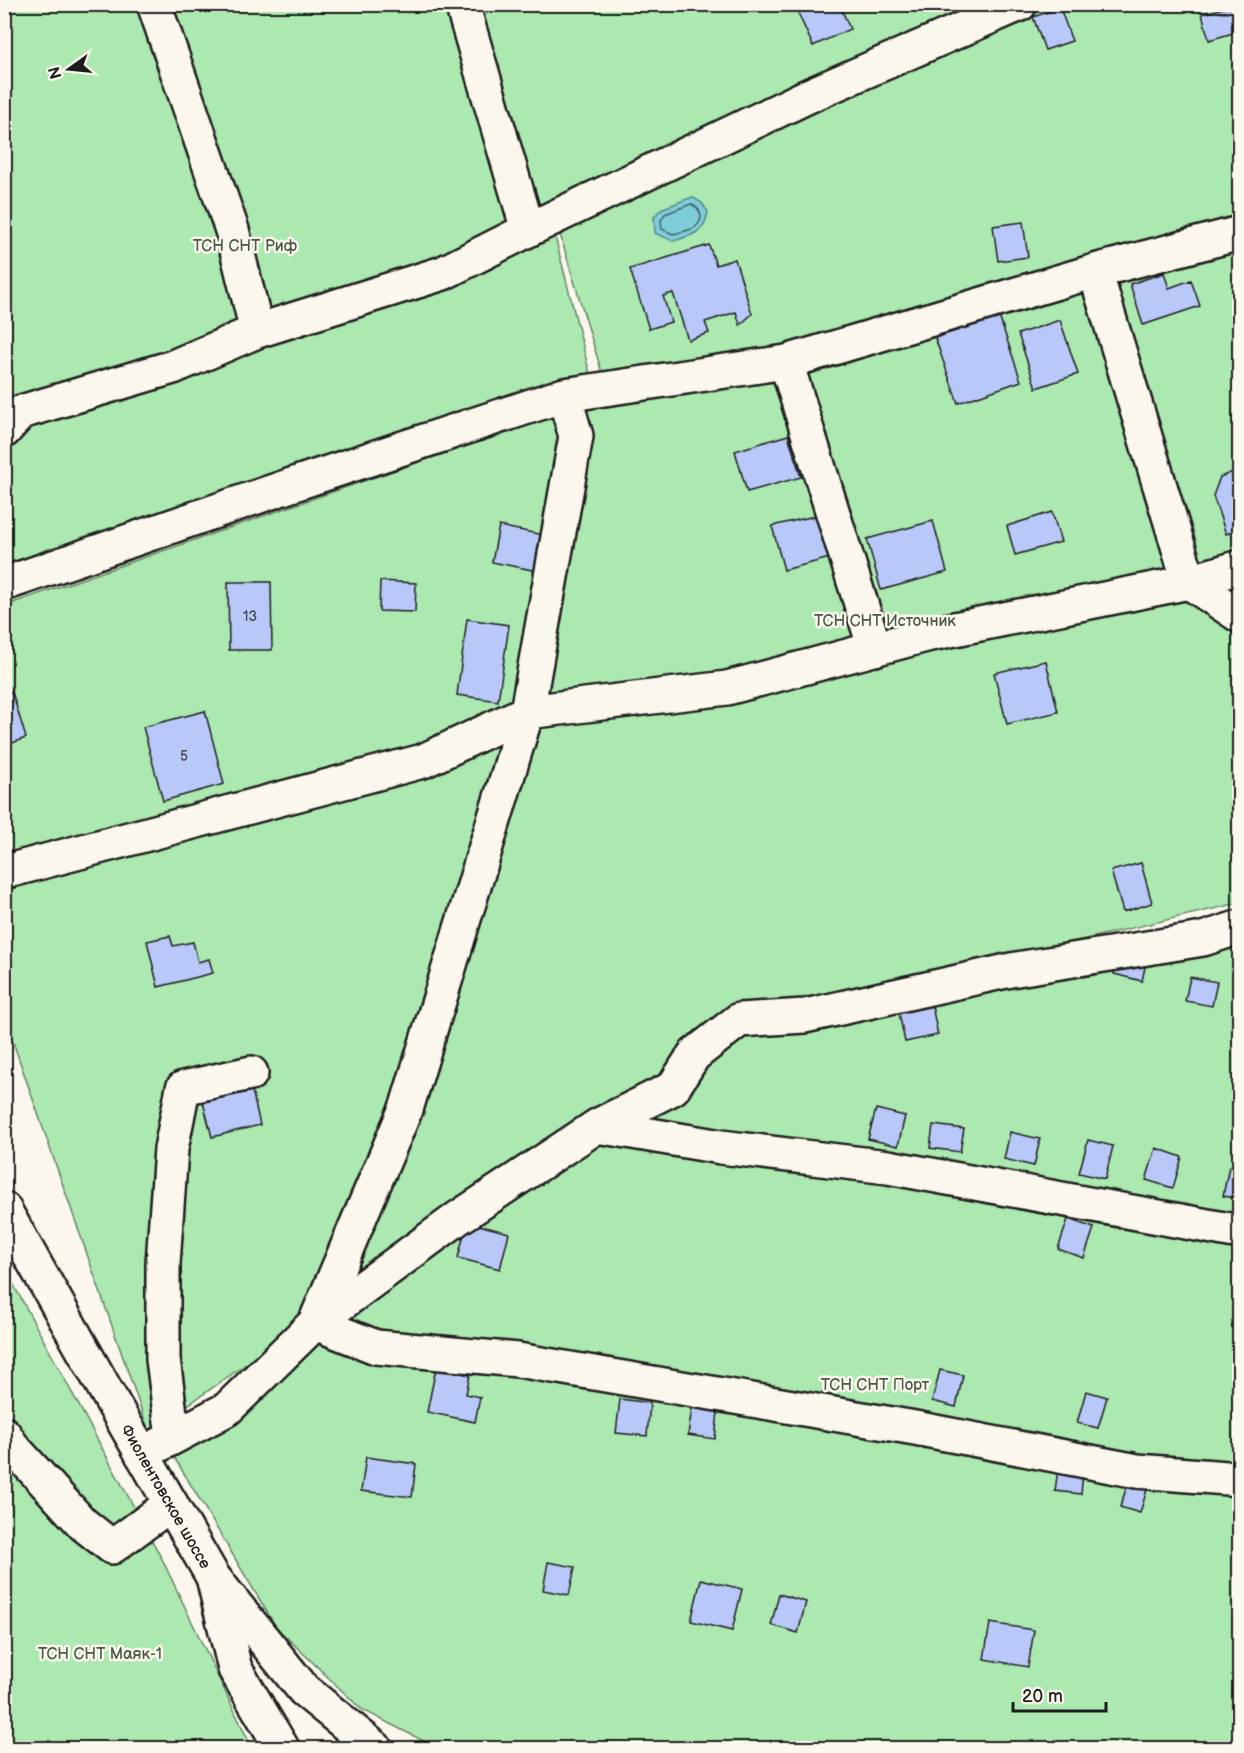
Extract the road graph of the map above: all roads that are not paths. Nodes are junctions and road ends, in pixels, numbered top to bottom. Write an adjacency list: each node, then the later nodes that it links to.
1 (154, 4): 7 (main road)
2 (462, 4): 4 (main road)
3 (1020, 4): 4 (main road)
4 (528, 230): 7 (main road)
5 (1239, 233): 6 (main road)
6 (1095, 271): 8 (main road); 13 (main road)
7 (258, 331): 10 (main road)
8 (786, 362): 9 (main road); 15 (main road)
9 (564, 395): 12 (main road); 16 (main road)
10 (4, 431)
11 (1239, 567): 13 (main road)
12 (6, 575)
13 (1189, 582): 14 (main road); 15 (main road)
14 (1239, 616)
15 (874, 649): 16 (main road)
16 (527, 712): 17 (main road); 25 (main road)
17 (4, 872)
18 (1239, 927): 19 (main road)
19 (1203, 939): 20 (main road); 22 (main road)
20 (1239, 947)
21 (251, 1073): 27 (main road)
22 (597, 1126): 24 (main road); 25 (main road)
23 (4, 1209): 28 (main road, Фиолентовское шоссе)
24 (1239, 1232)
25 (315, 1323): 27 (main road); 29 (main road)
26 (4, 1434): 30 (main road)
27 (173, 1437): 28 (main road)
28 (142, 1454): 30 (main road, Фиолентовское шоссе)
29 (1239, 1479)
30 (171, 1504): 31 (main road, Фиолентовское шоссе)
31 (213, 1577): 32 (main road); 33 (main road, Фиолентовское шоссе)
32 (282, 1749)
33 (375, 1749)

